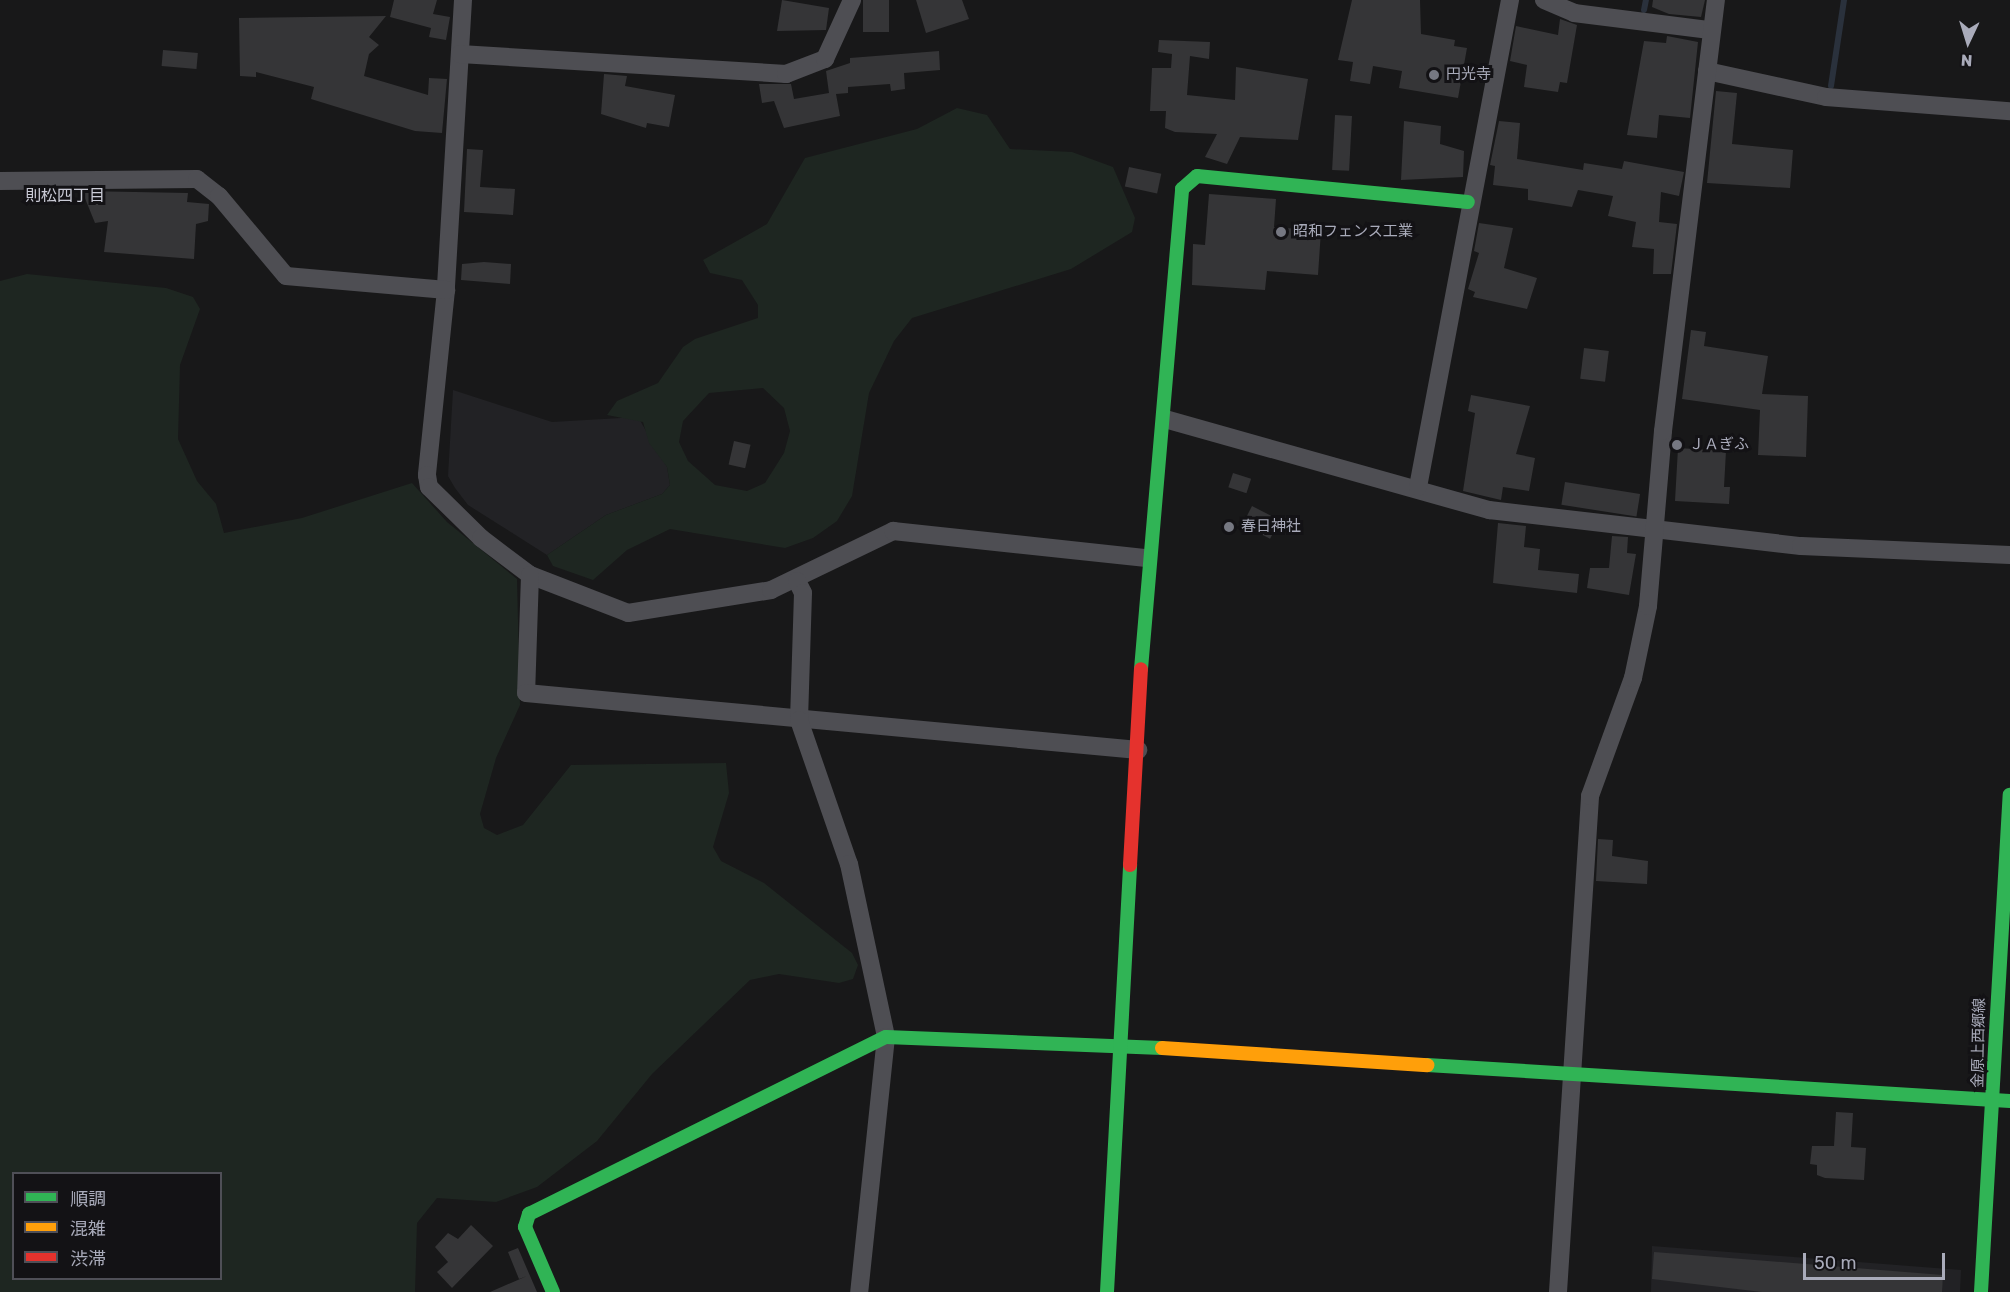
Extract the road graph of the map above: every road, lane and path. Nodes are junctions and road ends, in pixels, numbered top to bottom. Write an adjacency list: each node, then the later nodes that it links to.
1 (463, 0): 7 (street)
2 (852, 0): 7 (street)
3 (1510, 0): 11 (street)
4 (1544, 0): 6 (street)
5 (1716, 0): 6 (street)
6 (1708, 30): 8 (street)
7 (460, 54): 12 (street)
8 (1707, 71): 9 (street); 15 (street)
9 (2010, 111)
10 (0, 181): 12 (street)
11 (1468, 202): 13 (street); 14 (street)
12 (446, 290): 18 (street)
13 (1165, 419): 14 (street); 17 (street)
14 (1418, 488): 15 (street)
15 (1654, 528): 16 (street); 25 (street)
16 (2010, 555)
17 (1147, 558): 19 (street); 21 (street)
18 (530, 575): 19 (street); 20 (street)
19 (797, 581): 20 (street)
20 (799, 720): 21 (street); 23 (street)
21 (1138, 750): 24 (street)
22 (2010, 795): 26 (street, 金原上西郷線)
23 (886, 1037): 24 (street); 28 (street); 29 (street)
24 (1123, 1046): 25 (street); 30 (street)
25 (1569, 1074): 26 (street); 31 (street)
26 (1995, 1099): 27 (street); 32 (street, 金原上西郷線)
27 (2010, 1101)
28 (553, 1292)
29 (859, 1292)
30 (1107, 1292)
31 (1558, 1292)
32 (1981, 1292)

